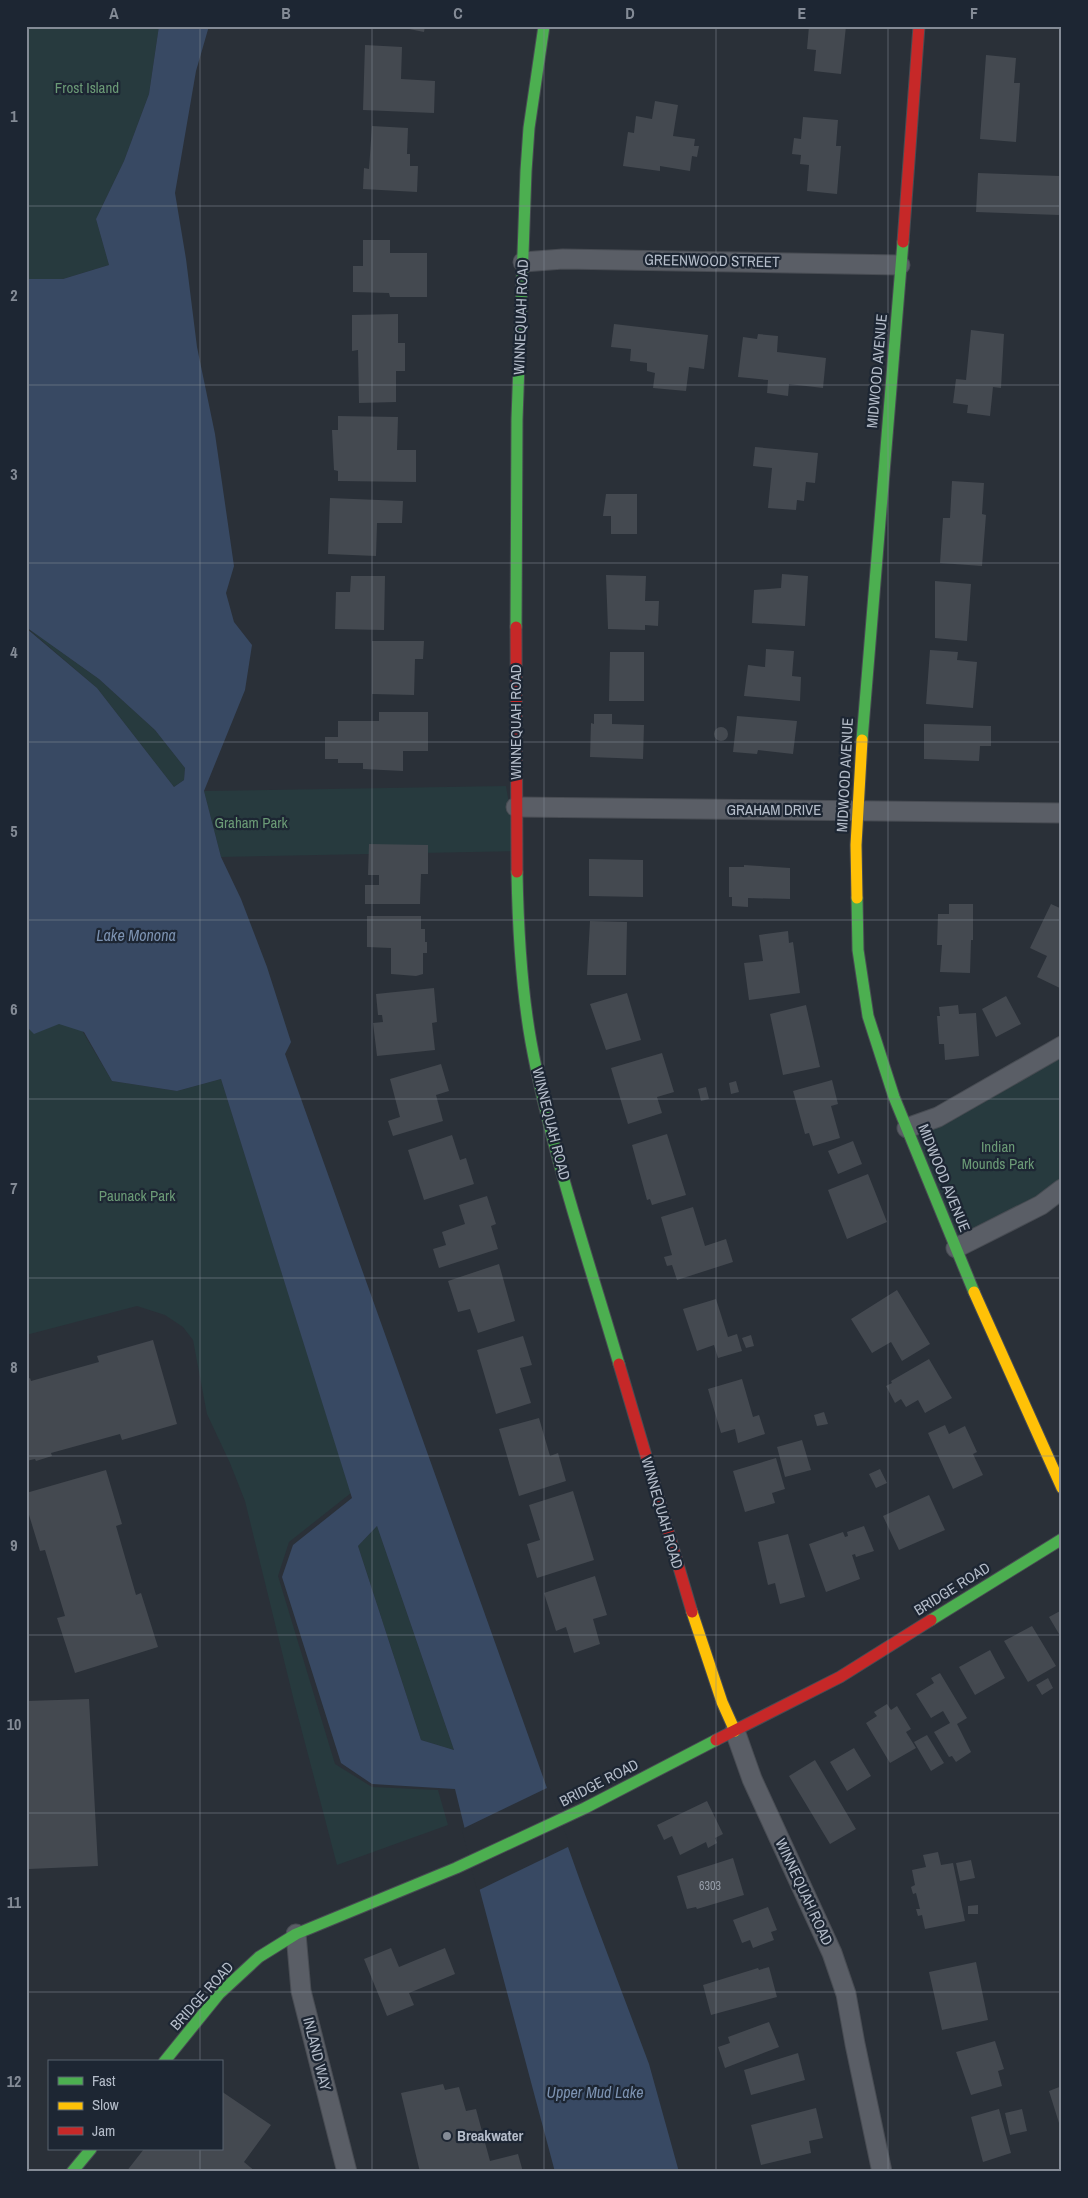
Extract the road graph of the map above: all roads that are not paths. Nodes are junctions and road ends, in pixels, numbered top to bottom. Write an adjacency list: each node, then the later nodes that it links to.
1 (544, 26): 3 (street, WINNEQUAH ROAD)
2 (919, 26): 4 (street, MIDWOOD AVENUE)
3 (523, 262): 4 (street, GREENWOOD STREET); 5 (street, WINNEQUAH ROAD)
4 (900, 266): 6 (street, MIDWOOD AVENUE)
5 (516, 807): 6 (street, GRAHAM DRIVE); 14 (street, WINNEQUAH ROAD)
6 (857, 810): 7 (street, GRAHAM DRIVE); 9 (street, MIDWOOD AVENUE)
7 (1062, 813)
8 (1062, 1046): 9 (street)
9 (907, 1128): 11 (street, MIDWOOD AVENUE)
10 (1062, 1189): 11 (street)
11 (956, 1248): 12 (street, MIDWOOD AVENUE)
12 (1062, 1488)
13 (1062, 1539): 14 (street, BRIDGE ROAD)
14 (735, 1731): 15 (street, BRIDGE ROAD); 20 (street, WINNEQUAH ROAD)
15 (296, 1934): 16 (street, BRIDGE ROAD); 19 (street, INLAND WAY)
16 (166, 2060)
17 (90, 2150): 18 (street)
18 (72, 2172)
19 (347, 2172)
20 (882, 2172)

